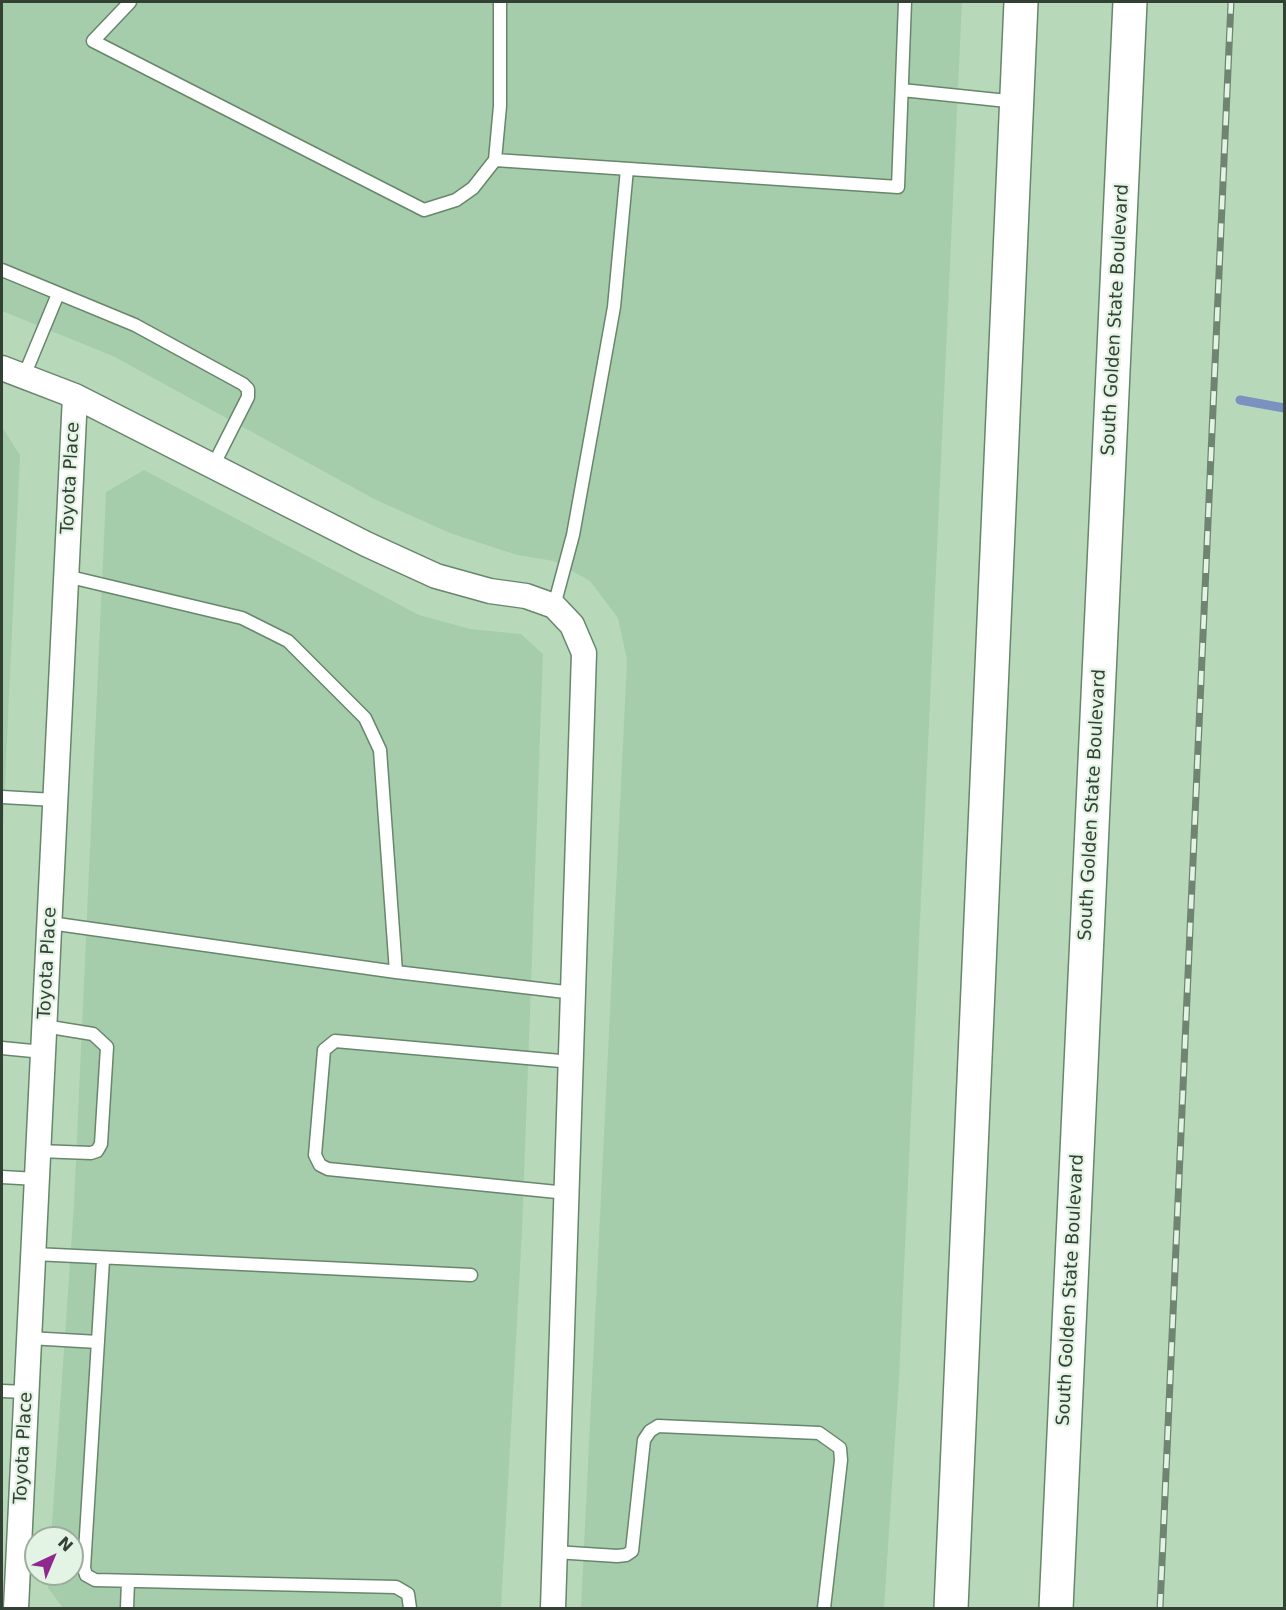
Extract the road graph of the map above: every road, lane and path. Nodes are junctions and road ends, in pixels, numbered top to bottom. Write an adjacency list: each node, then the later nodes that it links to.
1 (130, 2): 8 (lane)
2 (500, 2): 8 (lane)
3 (905, 2): 6 (lane)
4 (1021, 2): 7 (main road)
5 (1130, 2): 45 (main road, South Golden State Boulevard)
6 (902, 90): 7 (lane); 9 (lane)
7 (1017, 102): 44 (main road)
8 (495, 160): 9 (lane)
9 (627, 169): 16 (lane)
10 (2, 270): 11 (lane)
11 (58, 294): 12 (lane); 14 (lane)
12 (13, 372): 13 (street, Toyota Place)
13 (75, 396): 14 (street); 15 (street, Toyota Place)
14 (213, 466): 16 (street)
15 (66, 576): 18 (street, Toyota Place); 20 (lane)
16 (554, 606): 21 (street)
17 (2, 797): 18 (lane)
18 (55, 800): 19 (street, Toyota Place)
19 (50, 923): 20 (lane); 22 (street, Toyota Place)
20 (396, 972): 21 (lane)
21 (574, 993): 25 (street)
22 (45, 1026): 24 (street, Toyota Place); 26 (lane)
23 (2, 1048): 24 (lane)
24 (43, 1052): 26 (street, Toyota Place)
25 (572, 1062): 29 (street); 29 (lane)
26 (38, 1151): 28 (street, Toyota Place)
27 (2, 1177): 28 (lane)
28 (37, 1179): 30 (street, Toyota Place)
29 (567, 1193): 37 (street)
30 (34, 1254): 31 (lane); 33 (street, Toyota Place)
31 (103, 1260): 32 (lane); 34 (lane)
32 (471, 1275)
33 (29, 1338): 34 (lane); 36 (street, Toyota Place)
34 (98, 1342): 38 (lane)
35 (2, 1390): 36 (lane)
36 (27, 1392): 39 (street, Toyota Place)
37 (555, 1552): 42 (street); 43 (lane)
38 (128, 1581): 40 (lane); 41 (lane)
39 (16, 1608)
40 (127, 1608)
41 (410, 1608)
42 (553, 1608)
43 (824, 1608)
44 (951, 1608)
45 (1056, 1608)

